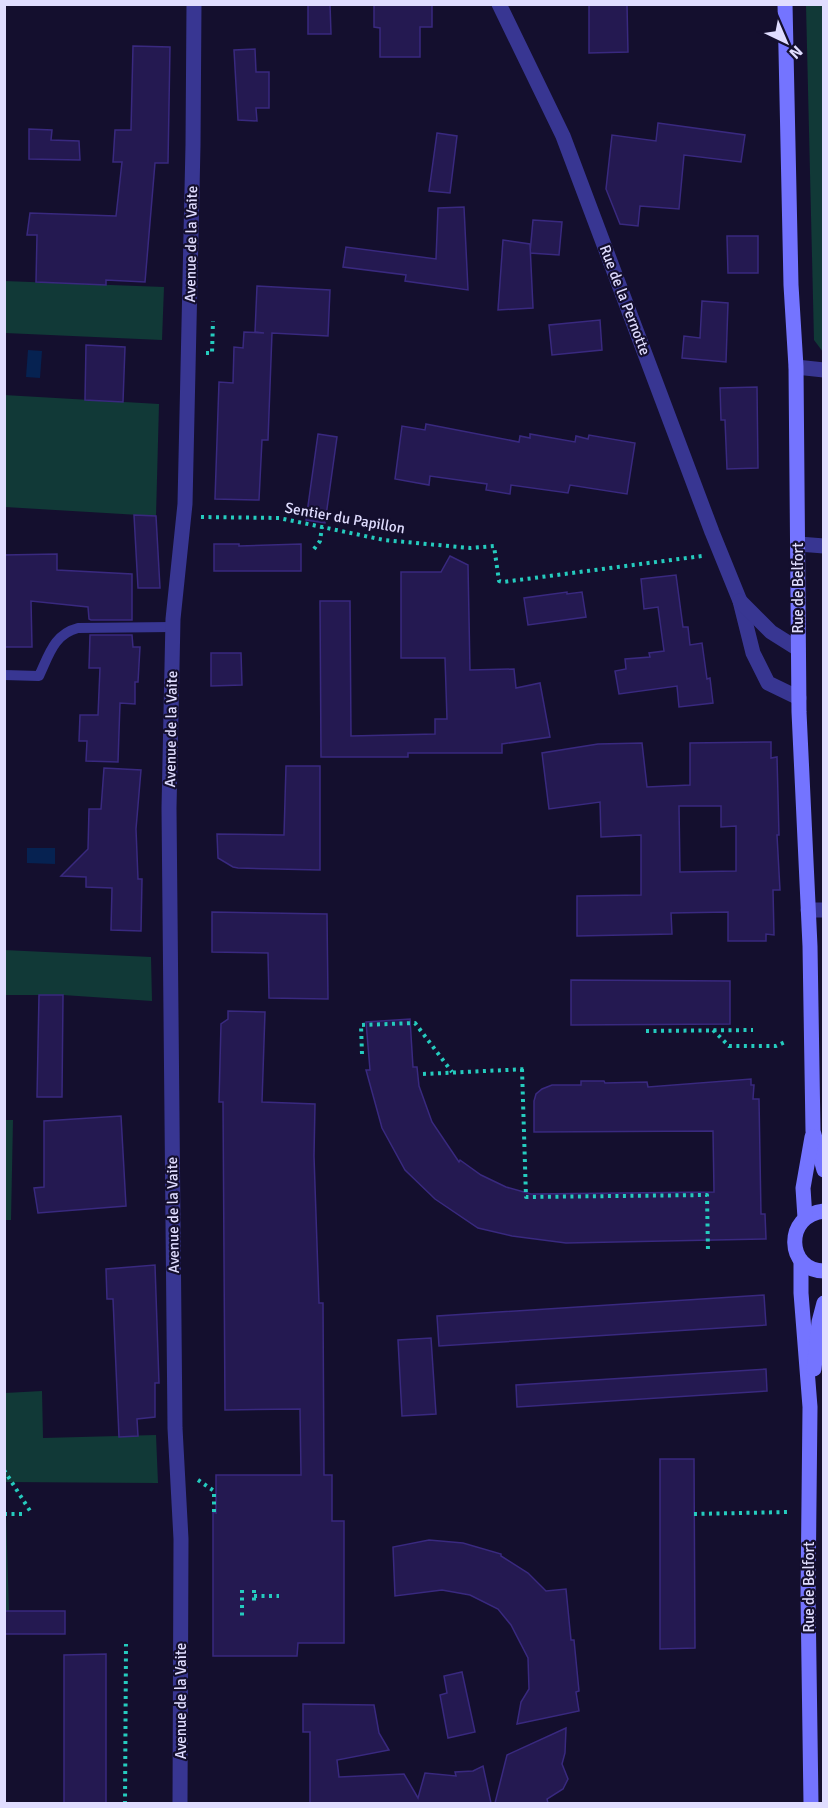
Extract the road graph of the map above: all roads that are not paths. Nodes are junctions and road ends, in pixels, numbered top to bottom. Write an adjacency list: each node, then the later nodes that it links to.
1 (194, 4): 9 (street, Avenue de la Vaite)
2 (499, 4): 8 (street, Rue de la Pernotte)
3 (785, 4): 4 (main road, Rue de Belfort)
4 (796, 367): 5 (street); 6 (main road, Rue de Belfort)
5 (824, 370)
6 (799, 544): 7 (street); 10 (main road, Rue de Belfort)
7 (824, 546)
8 (740, 601): 10 (street, Rue de la Pernotte); 12 (street, Rue de la Pernotte)
9 (172, 627): 11 (lane); 22 (street, Avenue de la Vaite)
10 (798, 649): 12 (main road, Rue de Belfort)
11 (4, 675)
12 (799, 698): 13 (main road, Rue de Belfort)
13 (816, 910): 14 (main road, Rue de Belfort)
14 (813, 1131): 15 (main road, Rue de Belfort); 17 (main road)
15 (824, 1170)
16 (824, 1211): 17 (main road)
17 (805, 1218): 18 (main road, Rue de Belfort)
18 (801, 1261): 19 (main road); 21 (main road, Rue de Belfort)
19 (824, 1271)
20 (824, 1303): 21 (main road, Rue de Belfort)
21 (810, 1407): 23 (main road, Rue de Belfort)
22 (180, 1803)
23 (811, 1803)

